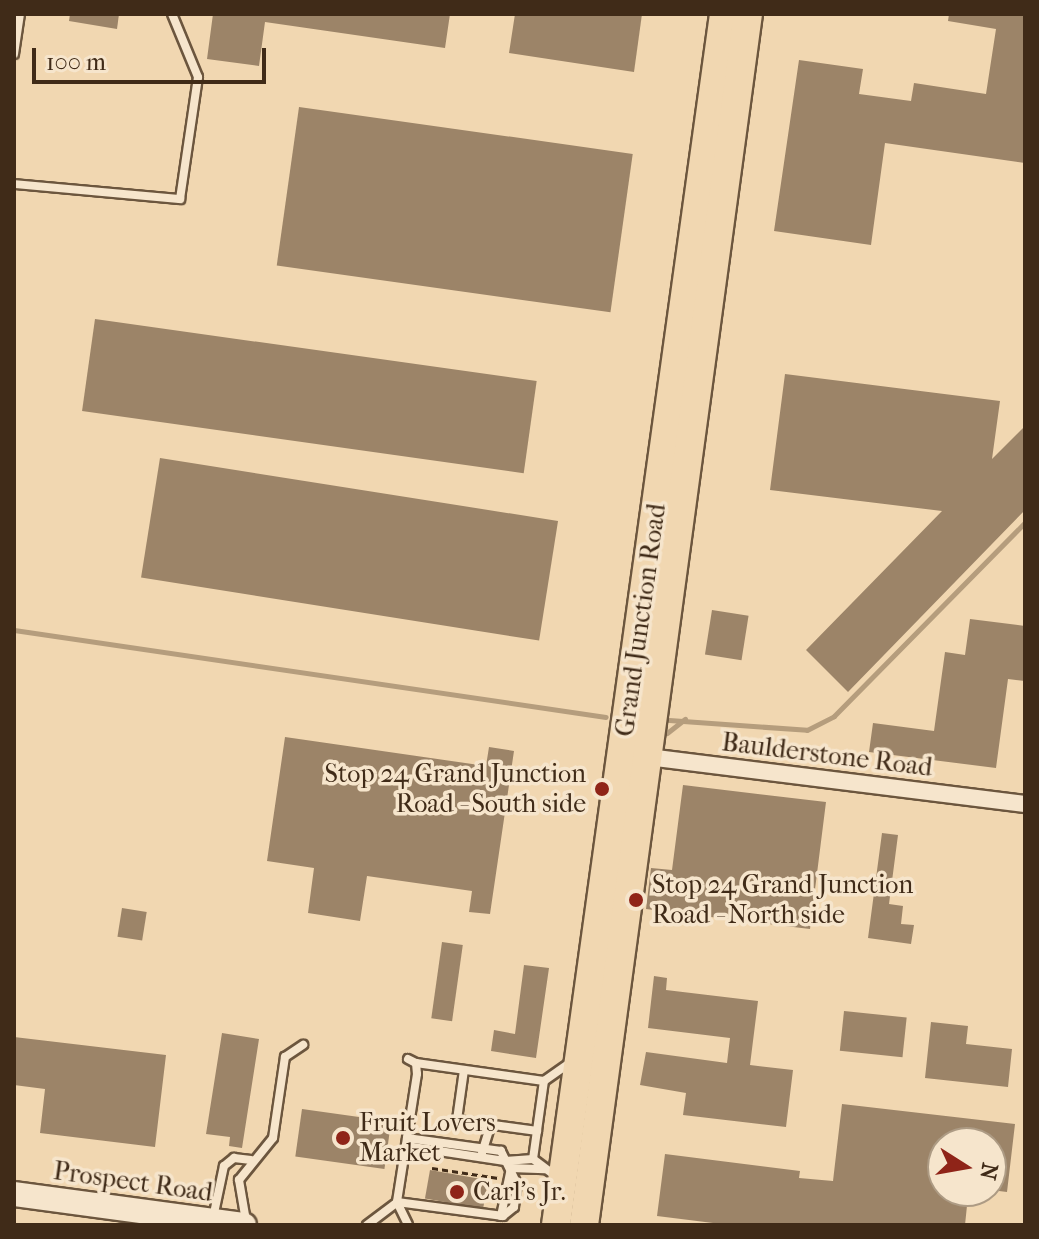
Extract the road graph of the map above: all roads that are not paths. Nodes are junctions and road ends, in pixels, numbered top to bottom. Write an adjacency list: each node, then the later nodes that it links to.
1 (20, 14): 5 (lane)
2 (172, 14): 6 (lane)
3 (724, 14): 7 (highway, Grand Junction Road)
4 (748, 14): 7 (highway, Grand Junction Road)
5 (14, 54)
6 (14, 184)
7 (684, 384): 8 (highway, Grand Junction Road)
8 (634, 756): 9 (street, Baulderstone Road); 11 (highway, Grand Junction Road); 29 (highway, Grand Junction Road)
9 (1025, 804)
10 (303, 1045): 19 (lane)
11 (580, 1057): 13 (lane); 21 (highway, Grand Junction Road)
12 (464, 1070): 13 (lane); 14 (lane); 16 (lane)
13 (544, 1081): 15 (lane)
14 (491, 1124): 15 (lane); 17 (lane)
15 (537, 1131): 18 (lane)
16 (406, 1142): 17 (lane); 23 (lane)
17 (482, 1153): 20 (lane)
18 (533, 1159): 20 (lane); 21 (lane)
19 (251, 1160): 24 (lane); 25 (lane)
20 (510, 1164): 21 (lane); 23 (lane)
21 (554, 1175): 28 (highway, Grand Junction Road)
22 (14, 1194): 24 (main road, Prospect Road)
23 (397, 1202): 26 (lane); 27 (lane)
24 (213, 1221): 25 (main road, Prospect Road)
25 (245, 1225)
26 (367, 1225)
27 (408, 1225)
28 (556, 1225)
29 (584, 1225)

